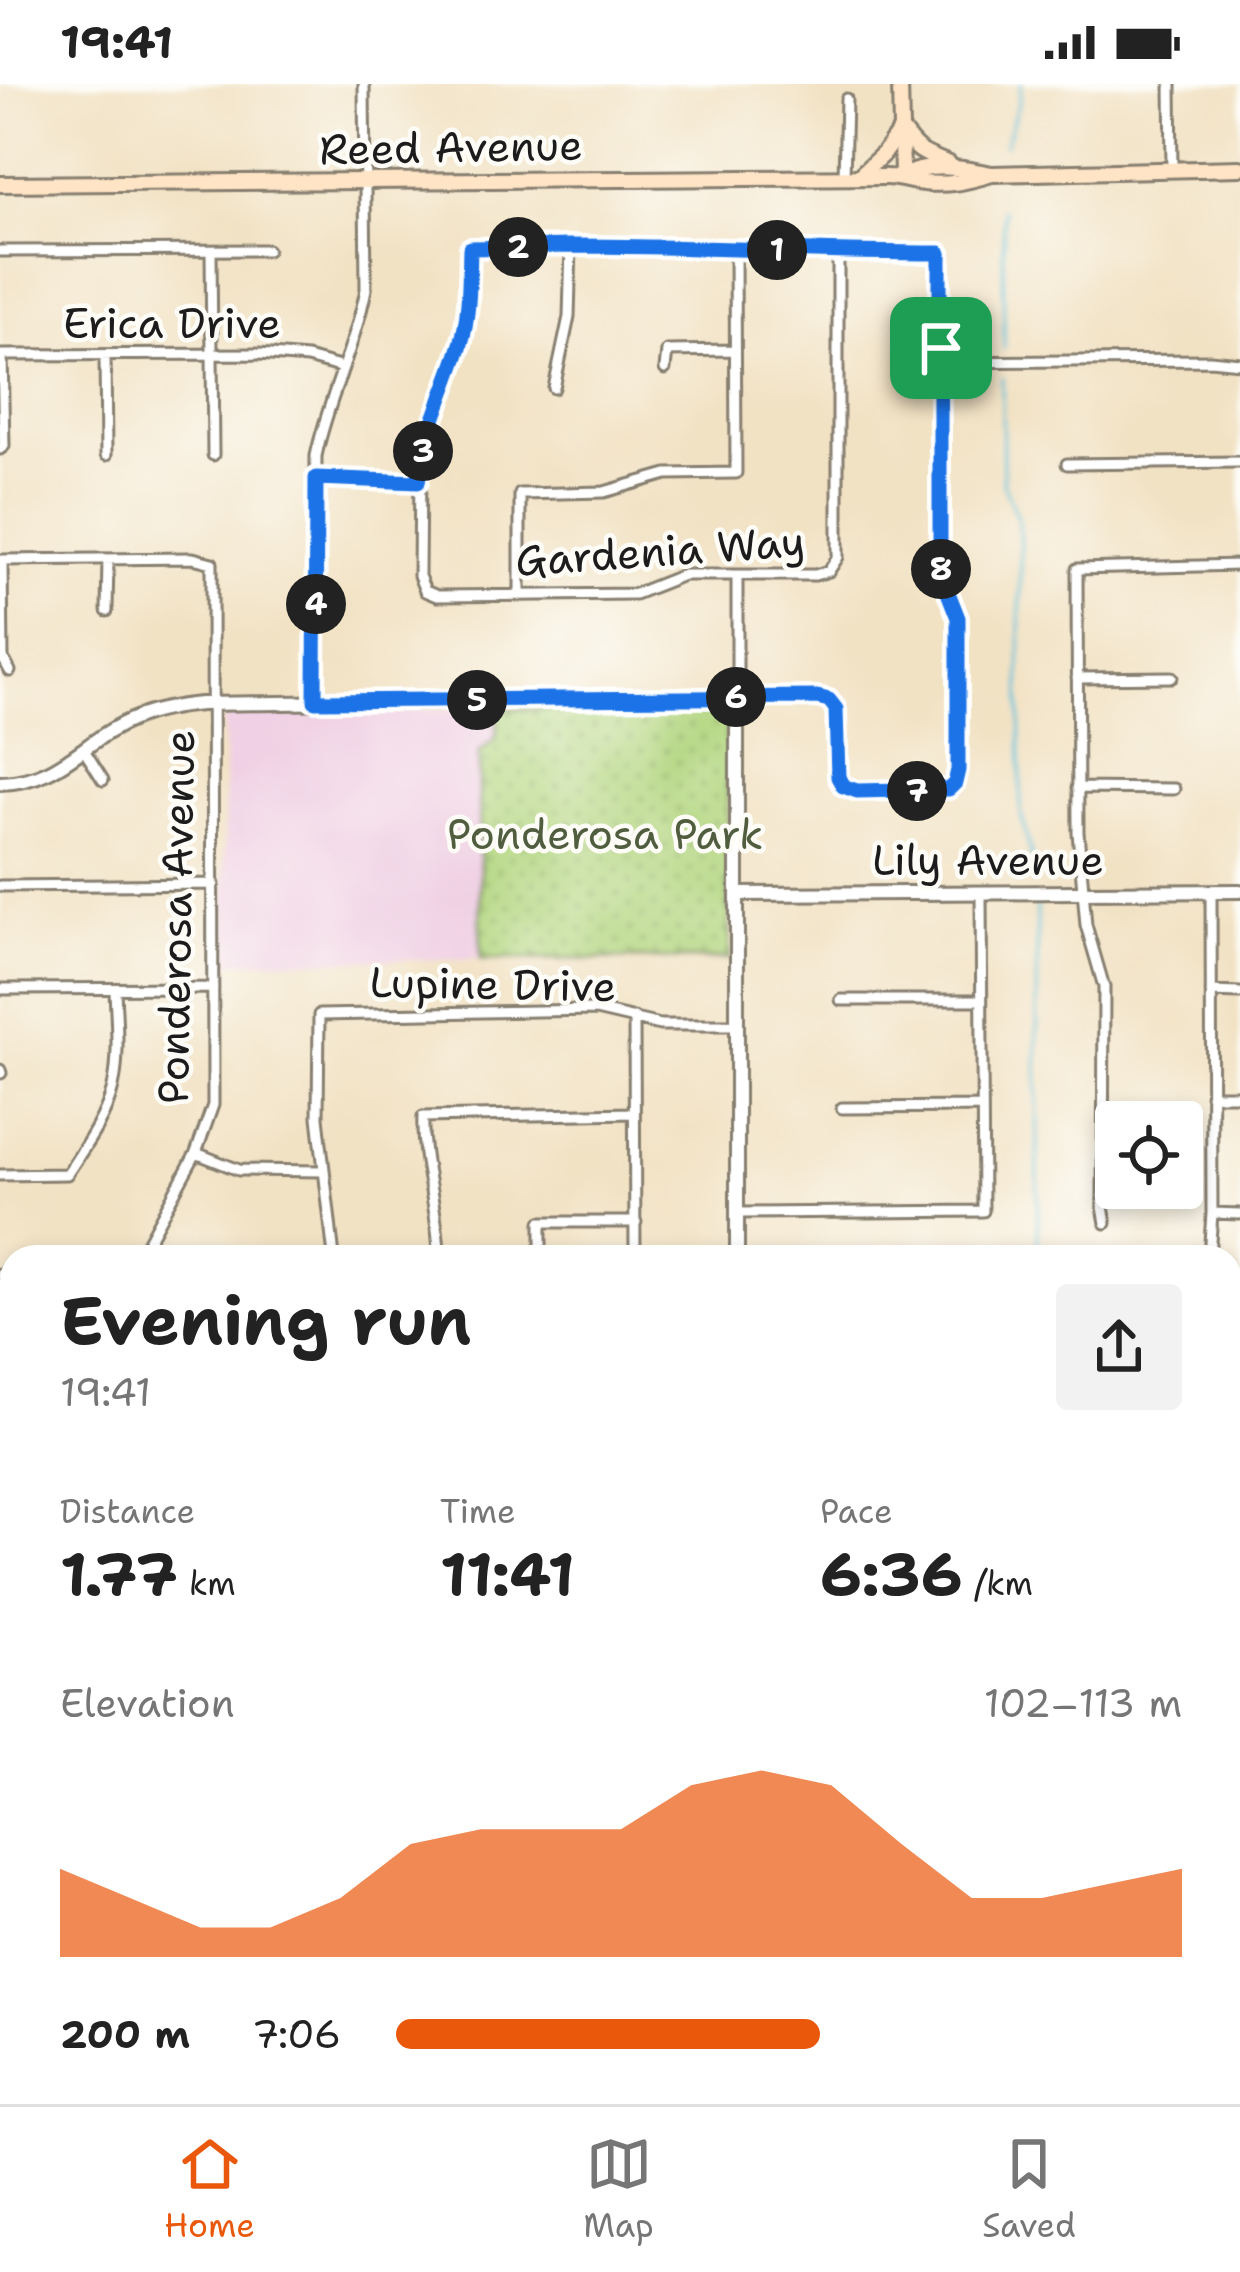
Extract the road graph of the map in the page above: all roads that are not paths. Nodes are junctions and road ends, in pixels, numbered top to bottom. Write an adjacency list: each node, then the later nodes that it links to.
1 (364, 84): 12 (street)
2 (900, 84): 5 (main road)
3 (1172, 84): 8 (street)
4 (845, 99): 10 (street)
5 (901, 129): 6 (main road); 10 (main road); 11 (main road)
6 (959, 168): 9 (main road, Reed Avenue); 11 (main road, Reed Avenue)
7 (1240, 168): 8 (main road, Reed Avenue)
8 (1172, 170): 9 (main road, Reed Avenue)
9 (992, 174): 11 (main road, Reed Avenue)
10 (851, 177): 11 (main road, Reed Avenue); 12 (main road, Reed Avenue)
11 (902, 177)
12 (367, 182): 13 (main road, Reed Avenue); 26 (street)
13 (0, 184)
14 (571, 246): 15 (street); 28 (street); 35 (street)
15 (735, 248): 19 (street); 20 (street)
16 (211, 250): 17 (street); 18 (street); 21 (street)
17 (267, 250)
18 (0, 251)
19 (838, 254): 24 (street); 39 (street, Gardenia Way)
20 (734, 350): 27 (street); 40 (street)
21 (214, 354): 22 (street, Erica Drive); 26 (street, Erica Drive); 31 (street)
22 (105, 355): 23 (street, Erica Drive); 30 (street)
23 (1, 356): 29 (street)
24 (942, 362): 25 (street); 45 (street)
25 (1240, 363)
26 (343, 368): 34 (street)
27 (665, 369)
28 (554, 388)
29 (0, 449)
30 (106, 455)
31 (213, 455)
32 (1240, 463): 33 (street)
33 (1067, 464)
34 (316, 478): 35 (street); 46 (street)
35 (418, 482): 40 (street, Gardenia Way)
36 (108, 559): 37 (street); 41 (street); 47 (street, Ponderosa Avenue)
37 (1, 560): 42 (street)
38 (1240, 565): 44 (street)
39 (737, 575): 40 (street, Gardenia Way); 45 (street)
40 (520, 596)
41 (107, 611)
42 (10, 671)
43 (1172, 677): 44 (street)
44 (1077, 678): 51 (street)
45 (737, 697): 46 (street); 59 (street)
46 (315, 701): 47 (street)
47 (212, 703): 48 (street); 53 (street, Ponderosa Avenue)
48 (84, 750): 49 (street); 50 (street)
49 (104, 780)
50 (0, 783)
51 (1077, 788): 52 (street); 57 (street)
52 (1174, 789)
53 (214, 884): 54 (street); 60 (street, Ponderosa Avenue)
54 (0, 886)
55 (1211, 891): 56 (street, Lily Avenue); 57 (street, Lily Avenue); 63 (street)
56 (1240, 891)
57 (1084, 892): 58 (street, Lily Avenue); 81 (street)
58 (981, 893): 59 (street, Lily Avenue); 66 (street)
59 (737, 894): 68 (street)
60 (213, 988): 62 (street); 74 (street, Ponderosa Avenue)
61 (0, 989): 62 (street)
62 (115, 989): 76 (street)
63 (1211, 992): 64 (street); 69 (street)
64 (1240, 992)
65 (841, 1000): 66 (street)
66 (981, 1000): 71 (street)
67 (634, 1018): 68 (street, Lupine Drive); 73 (street); 75 (street, Lupine Drive)
68 (737, 1025): 78 (street)
69 (1211, 1095): 70 (street); 77 (street)
70 (1240, 1095)
71 (982, 1107): 72 (street); 78 (street)
72 (842, 1108)
73 (634, 1113): 80 (street); 84 (street)
74 (196, 1153): 75 (street); 82 (street, Ponderosa Avenue)
75 (323, 1171): 83 (street)
76 (0, 1175)
77 (1212, 1213): 79 (street); 88 (street)
78 (737, 1214): 87 (street)
79 (1240, 1214)
80 (636, 1222): 85 (street); 86 (street)
81 (1106, 1222)
82 (146, 1245)
83 (334, 1245)
84 (439, 1245)
85 (541, 1245)
86 (635, 1245)
87 (737, 1245)
88 (1210, 1245)

